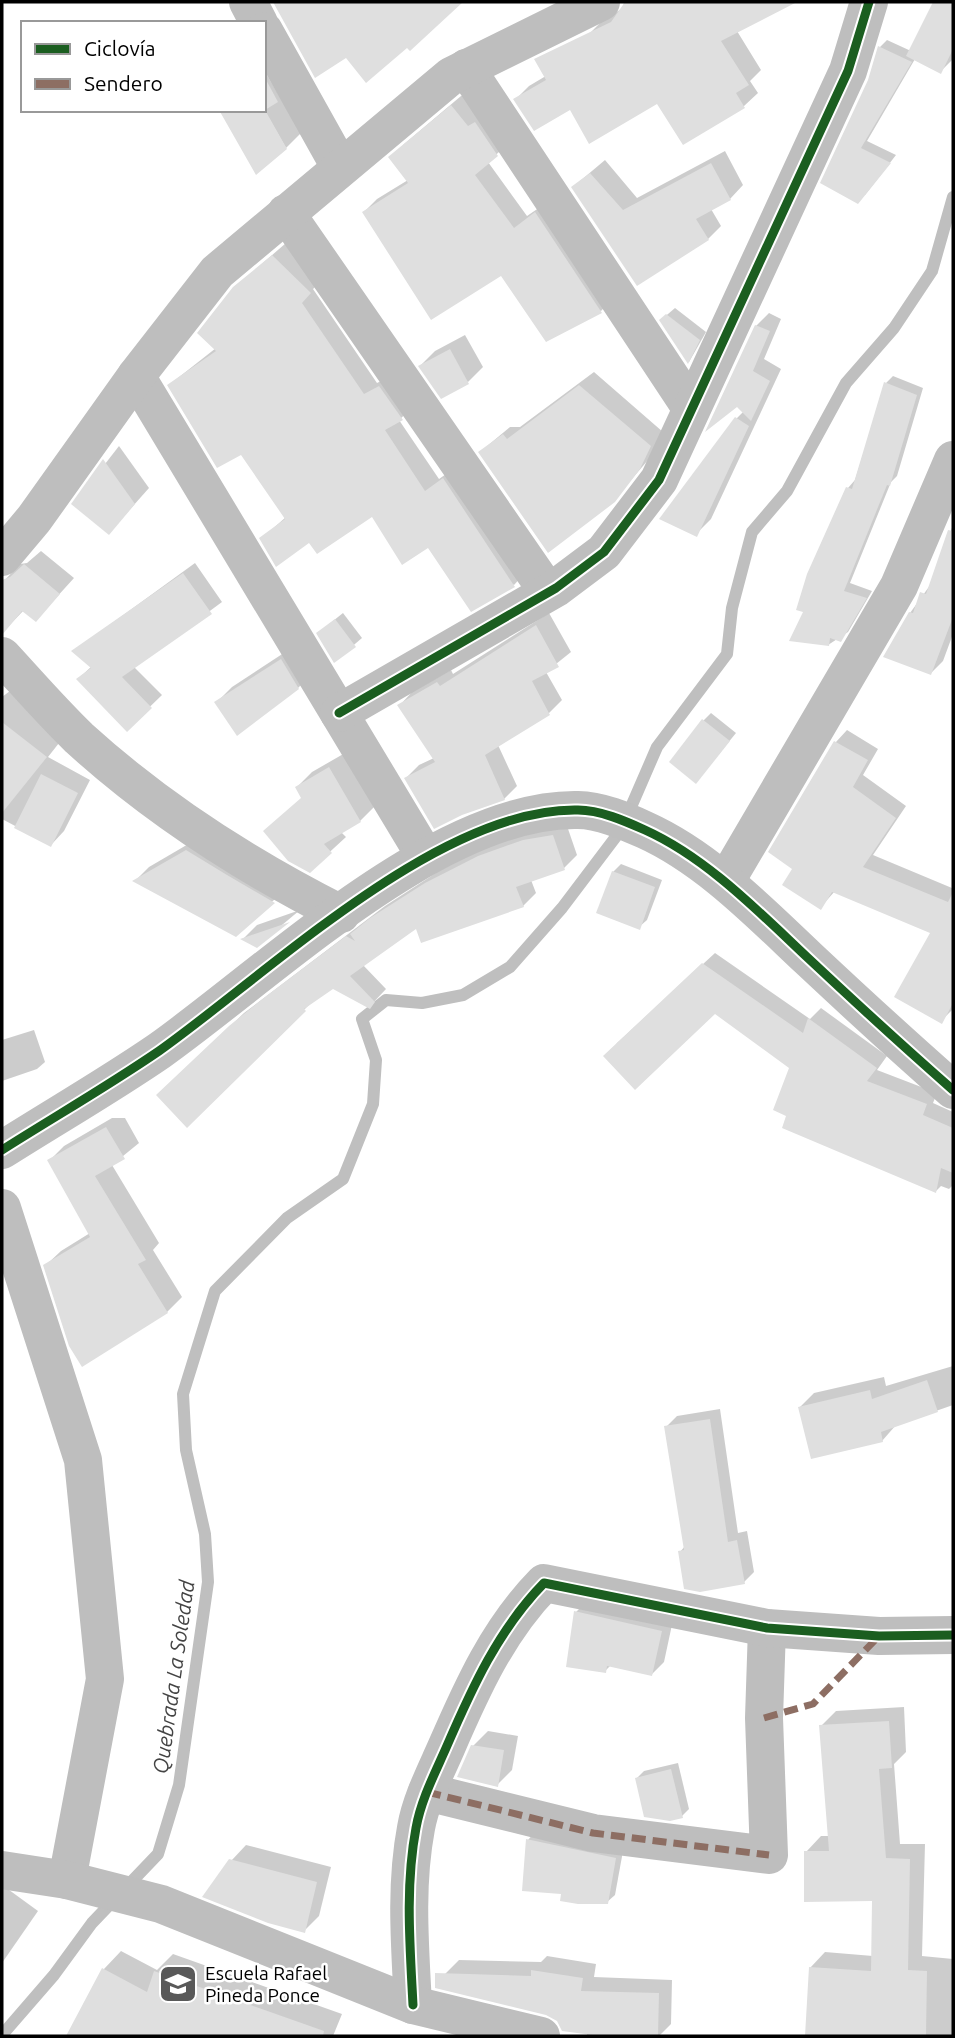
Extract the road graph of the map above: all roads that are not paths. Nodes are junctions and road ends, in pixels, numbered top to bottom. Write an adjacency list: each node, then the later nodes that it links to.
1 (248, 2): 5 (street)
2 (601, 2): 4 (street)
3 (869, 2): 11 (street)
4 (528, 19): 7 (street)
5 (258, 21)
6 (266, 35): 8 (street)
7 (466, 68): 8 (street); 11 (street)
8 (341, 167): 9 (street)
9 (286, 213): 10 (street); 14 (street)
10 (136, 376): 13 (street); 16 (street)
11 (691, 408): 14 (street)
12 (953, 460): 18 (street)
13 (2, 557)
14 (548, 592): 16 (street)
15 (2, 656): 19 (street)
16 (340, 713): 17 (street)
17 (425, 856): 18 (street); 19 (street)
18 (726, 881): 20 (street)
19 (341, 914): 21 (street)
20 (953, 1090)
21 (2, 1150)
22 (2, 1208): 27 (street)
23 (767, 1628): 24 (street); 25 (street); 25 (street)
24 (953, 1635)
25 (427, 1792): 28 (street)
26 (2, 1870): 27 (street)
27 (81, 1883): 28 (street)
28 (413, 2005): 29 (street)
29 (541, 2036)

